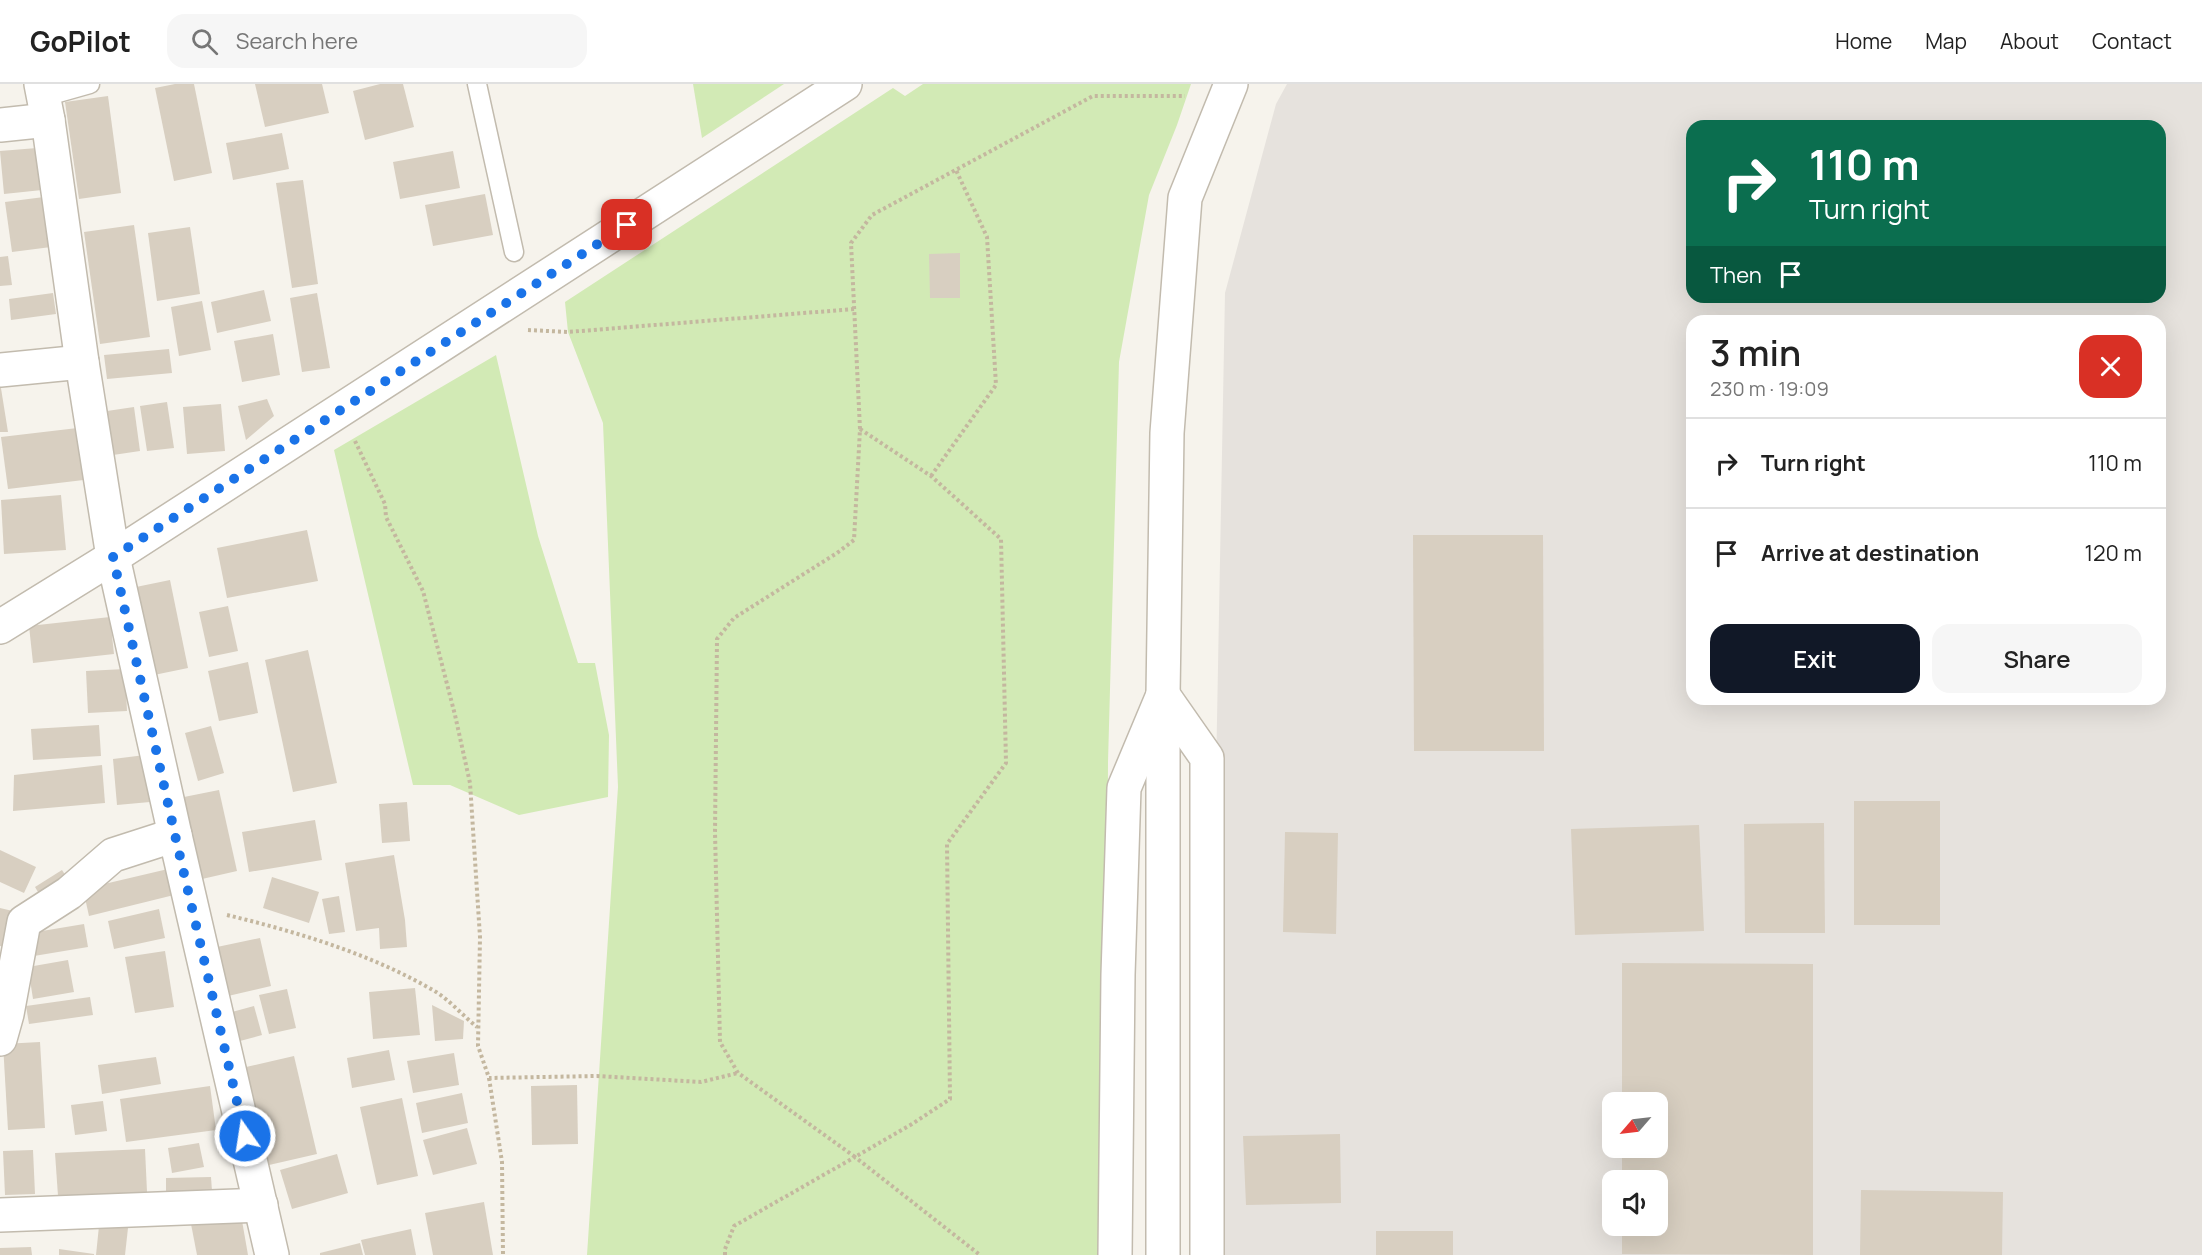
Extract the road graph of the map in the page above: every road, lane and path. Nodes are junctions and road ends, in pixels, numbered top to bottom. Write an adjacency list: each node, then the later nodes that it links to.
1 (90, 84): 6 (lane)
2 (477, 84): 9 (lane)
3 (845, 84): 17 (street)
4 (1231, 84): 19 (street)
5 (1185, 96): 8 (path)
6 (44, 100): 7 (street); 12 (street)
7 (0, 125)
8 (956, 170): 10 (path); 16 (path)
9 (514, 252)
10 (854, 309): 11 (path); 14 (path)
11 (568, 332)
12 (82, 362): 13 (street); 17 (street)
13 (0, 370)
14 (860, 429): 16 (path); 24 (path)
15 (354, 441): 22 (path)
16 (931, 476): 26 (path)
17 (113, 557): 18 (street); 20 (street)
18 (0, 627)
19 (1163, 695): 33 (street); 34 (street); 35 (street)
20 (175, 835): 21 (street); 23 (street)
21 (192, 906): 22 (path); 27 (street)
22 (478, 1028): 25 (path)
23 (0, 1039)
24 (738, 1073): 25 (path); 26 (path)
25 (489, 1078): 30 (path)
26 (855, 1157): 31 (path); 32 (path)
27 (261, 1205): 28 (street); 29 (street)
28 (0, 1215)
29 (272, 1255)
30 (503, 1255)
31 (725, 1255)
32 (980, 1255)
33 (1115, 1255)
34 (1163, 1255)
35 (1207, 1255)

